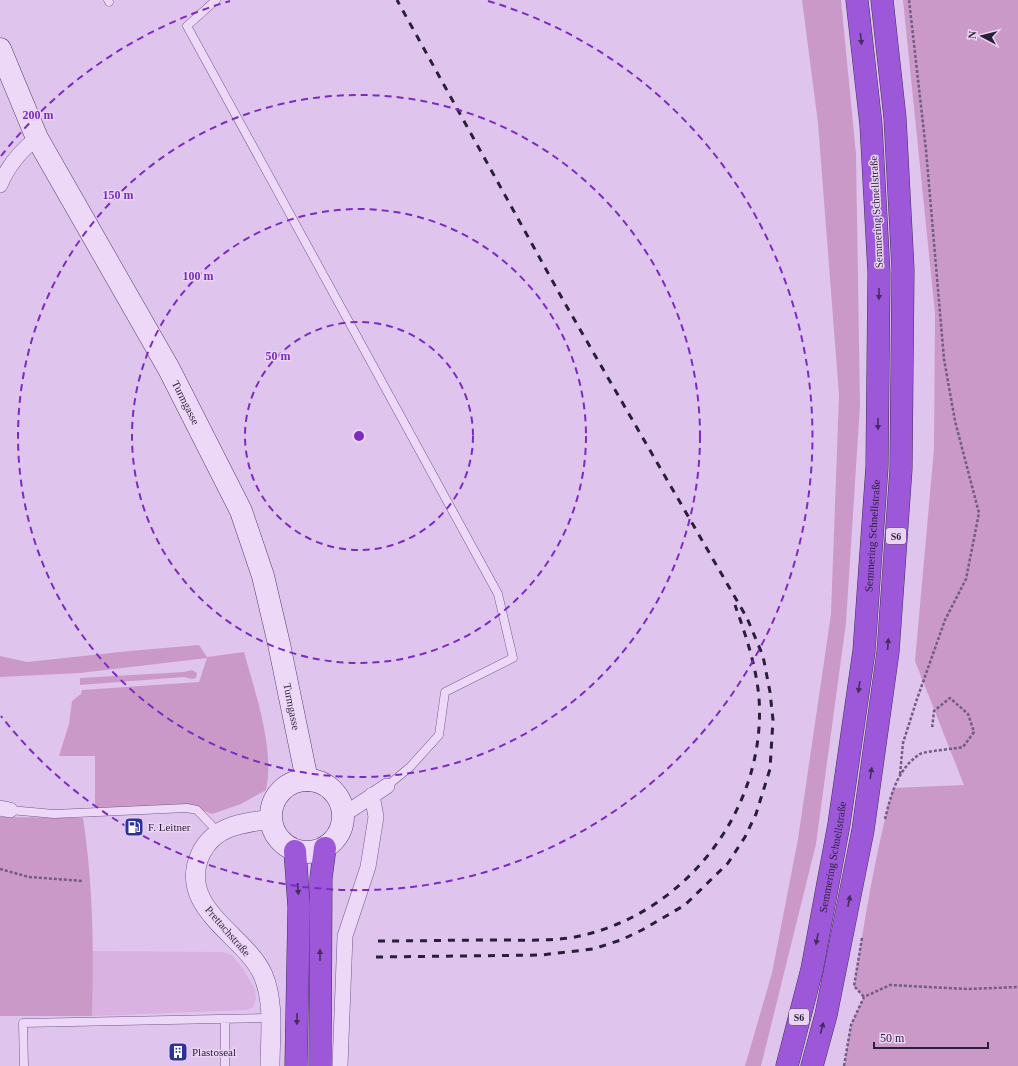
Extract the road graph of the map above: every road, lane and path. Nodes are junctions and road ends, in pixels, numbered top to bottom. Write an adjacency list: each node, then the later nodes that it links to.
1 (216, 0): 11 (lane)
2 (857, 0): 33 (highway, Semmering Schnellstraße / S6, one-way to 33)
3 (882, 0): 34 (highway, S6, one-way to 3)
4 (909, 0): 9 (path)
5 (0, 49): 6 (main road, Turmgasse)
6 (37, 138): 7 (street); 10 (main road, Turmgasse)
7 (0, 185)
8 (932, 729): 9 (path)
9 (900, 774): 16 (path)
10 (307, 780): 14 (main road); 15 (main road)
11 (387, 786): 12 (street)
12 (372, 795): 14 (street); 32 (street)
13 (5, 809): 17 (lane)
14 (343, 815): 18 (main road)
15 (271, 819): 17 (street, Prettachstraße); 19 (main road)
16 (883, 824)
17 (219, 833): 25 (street, Prettachstraße)
18 (325, 848): 19 (main road); 31 (highway, one-way to 18)
19 (295, 850): 30 (highway, one-way to 30)
20 (0, 869): 21 (path)
21 (84, 881)
22 (863, 932): 24 (path)
23 (1018, 987): 24 (path)
24 (864, 997): 35 (path)
25 (270, 1018): 26 (lane); 29 (street, Prettachstraße)
26 (224, 1019): 27 (lane); 28 (lane)
27 (24, 1066)
28 (225, 1066)
29 (270, 1066)
30 (296, 1066)
31 (320, 1066)
32 (340, 1066)
33 (787, 1066)
34 (812, 1066)
35 (844, 1066)

